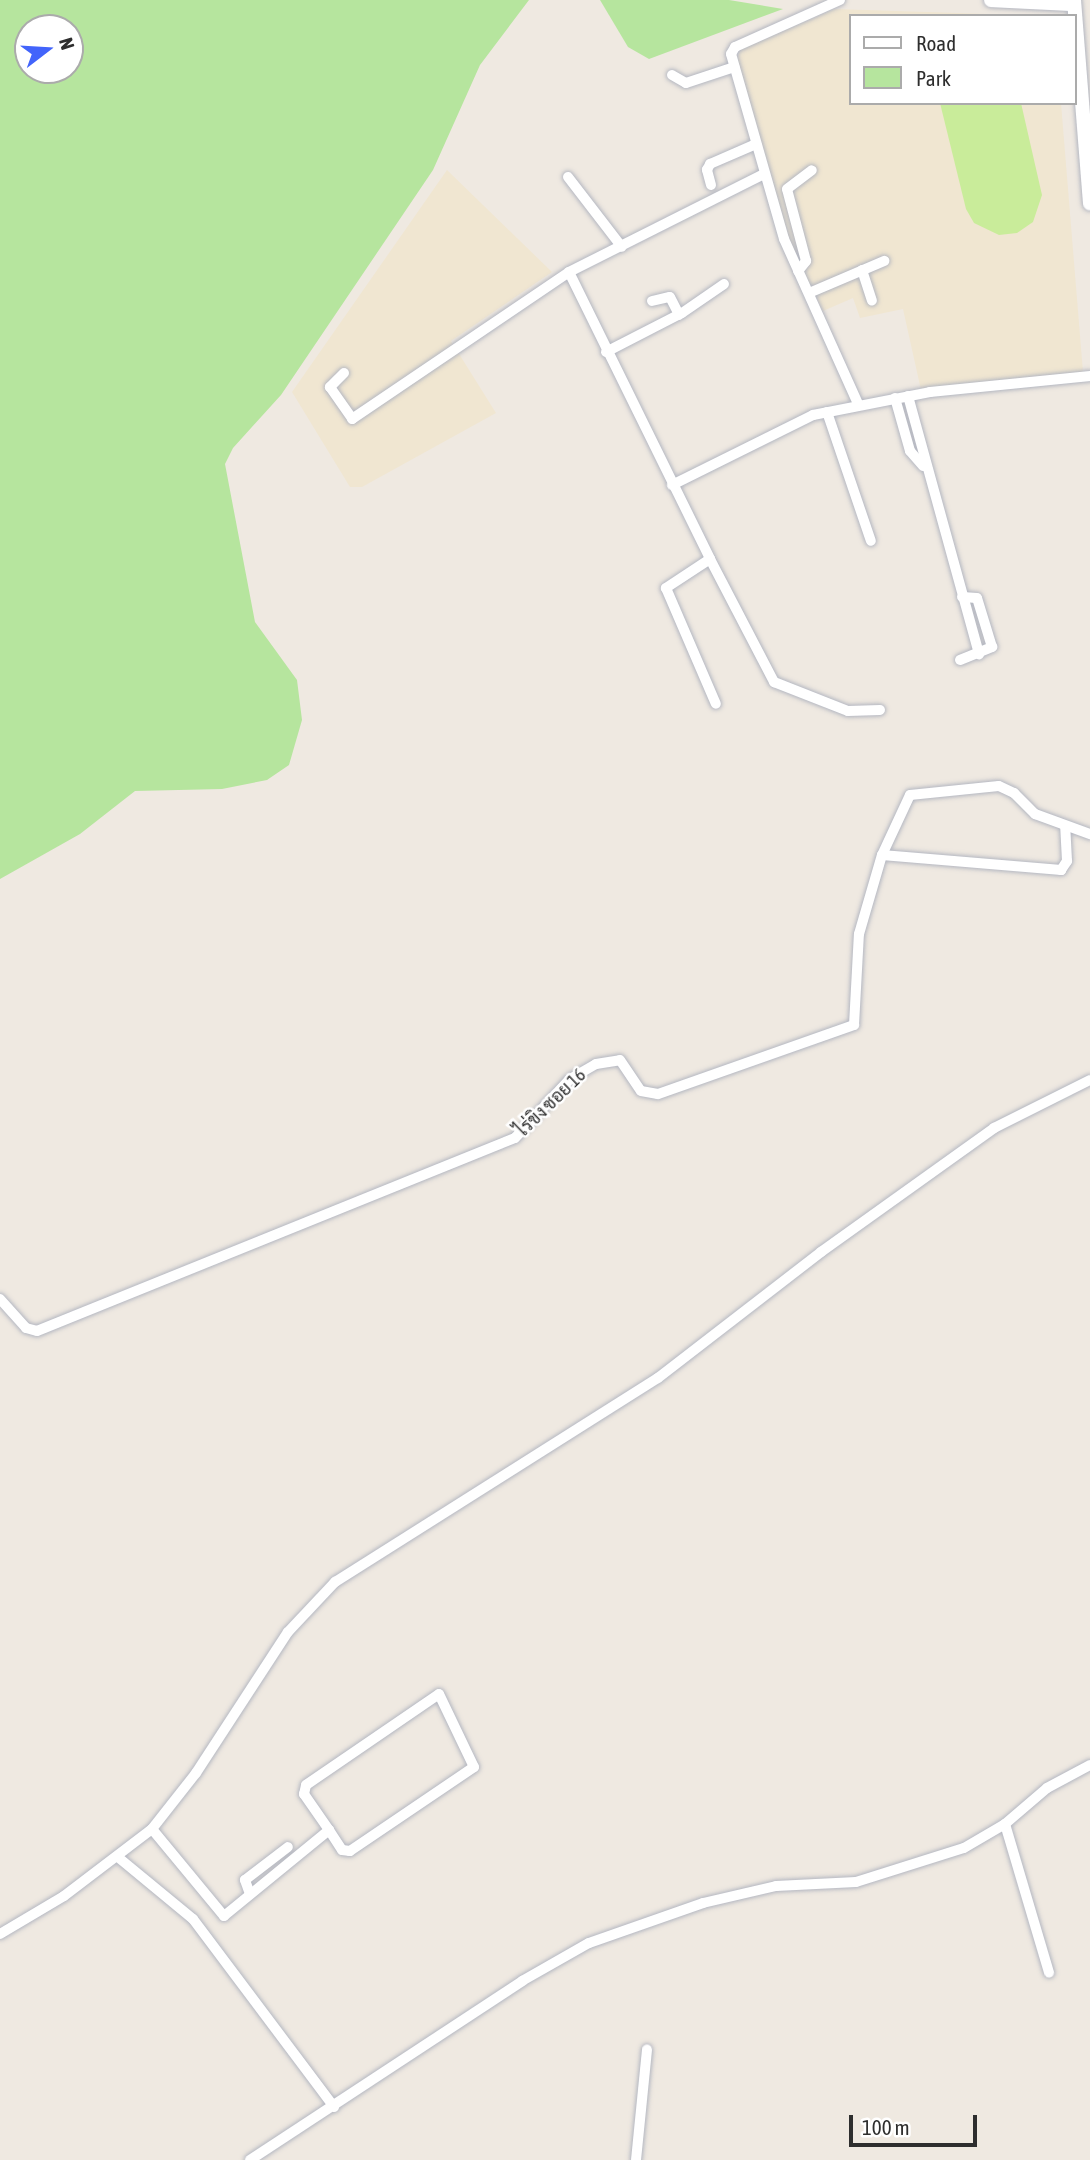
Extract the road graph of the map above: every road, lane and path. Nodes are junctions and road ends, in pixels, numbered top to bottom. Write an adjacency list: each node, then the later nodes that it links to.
1 (840, 0): 5 (street)
2 (991, 0): 3 (main road)
3 (1074, 2)
4 (1076, 25): 8 (main road)
5 (734, 67): 6 (street); 7 (street)
6 (672, 75)
7 (754, 145): 10 (street); 12 (street)
8 (1088, 160): 13 (main road)
9 (812, 170): 17 (street)
10 (762, 175): 14 (street); 17 (street)
11 (568, 177): 14 (street)
12 (711, 185)
13 (1090, 203)
14 (622, 247): 18 (street)
15 (884, 261): 16 (street)
16 (862, 270): 20 (street); 21 (street)
17 (799, 271): 20 (street)
18 (569, 272): 24 (street); 25 (street)
19 (723, 284): 23 (street)
20 (809, 293): 29 (street)
21 (872, 300)
22 (652, 301): 23 (street)
23 (679, 315): 24 (street)
24 (606, 352): 32 (street)
25 (344, 373)
26 (1090, 376): 27 (street)
27 (908, 396): 28 (street); 31 (street)
28 (895, 398): 29 (street); 31 (street)
29 (858, 404): 30 (street)
30 (827, 412): 32 (street); 33 (street)
31 (923, 466): 35 (street)
32 (672, 485): 34 (street)
33 (871, 541)
34 (710, 559): 36 (street); 37 (street)
35 (960, 660)
36 (716, 704)
37 (880, 710)
38 (1065, 826): 39 (street, ไร่ขิง ซอย 16); 40 (street); 40 (street, ไร่ขิง ซอย 16)
39 (1090, 834)
40 (882, 855): 42 (street, ไร่ขิง ซอย 16)
41 (1090, 1080): 45 (street)
42 (0, 1299)
43 (1090, 1765): 44 (street)
44 (1005, 1824): 53 (street); 55 (street)
45 (152, 1829): 48 (street); 51 (street)
46 (328, 1830): 46 (street); 50 (street)
47 (288, 1847): 49 (street)
48 (119, 1858): 52 (street); 55 (street)
49 (266, 1864): 50 (street); 51 (street)
50 (275, 1875): 51 (street)
51 (250, 1894)
52 (0, 1934)
53 (1049, 1973)
54 (647, 2050): 57 (street)
55 (334, 2107): 56 (street)
56 (250, 2160)
57 (636, 2160)

